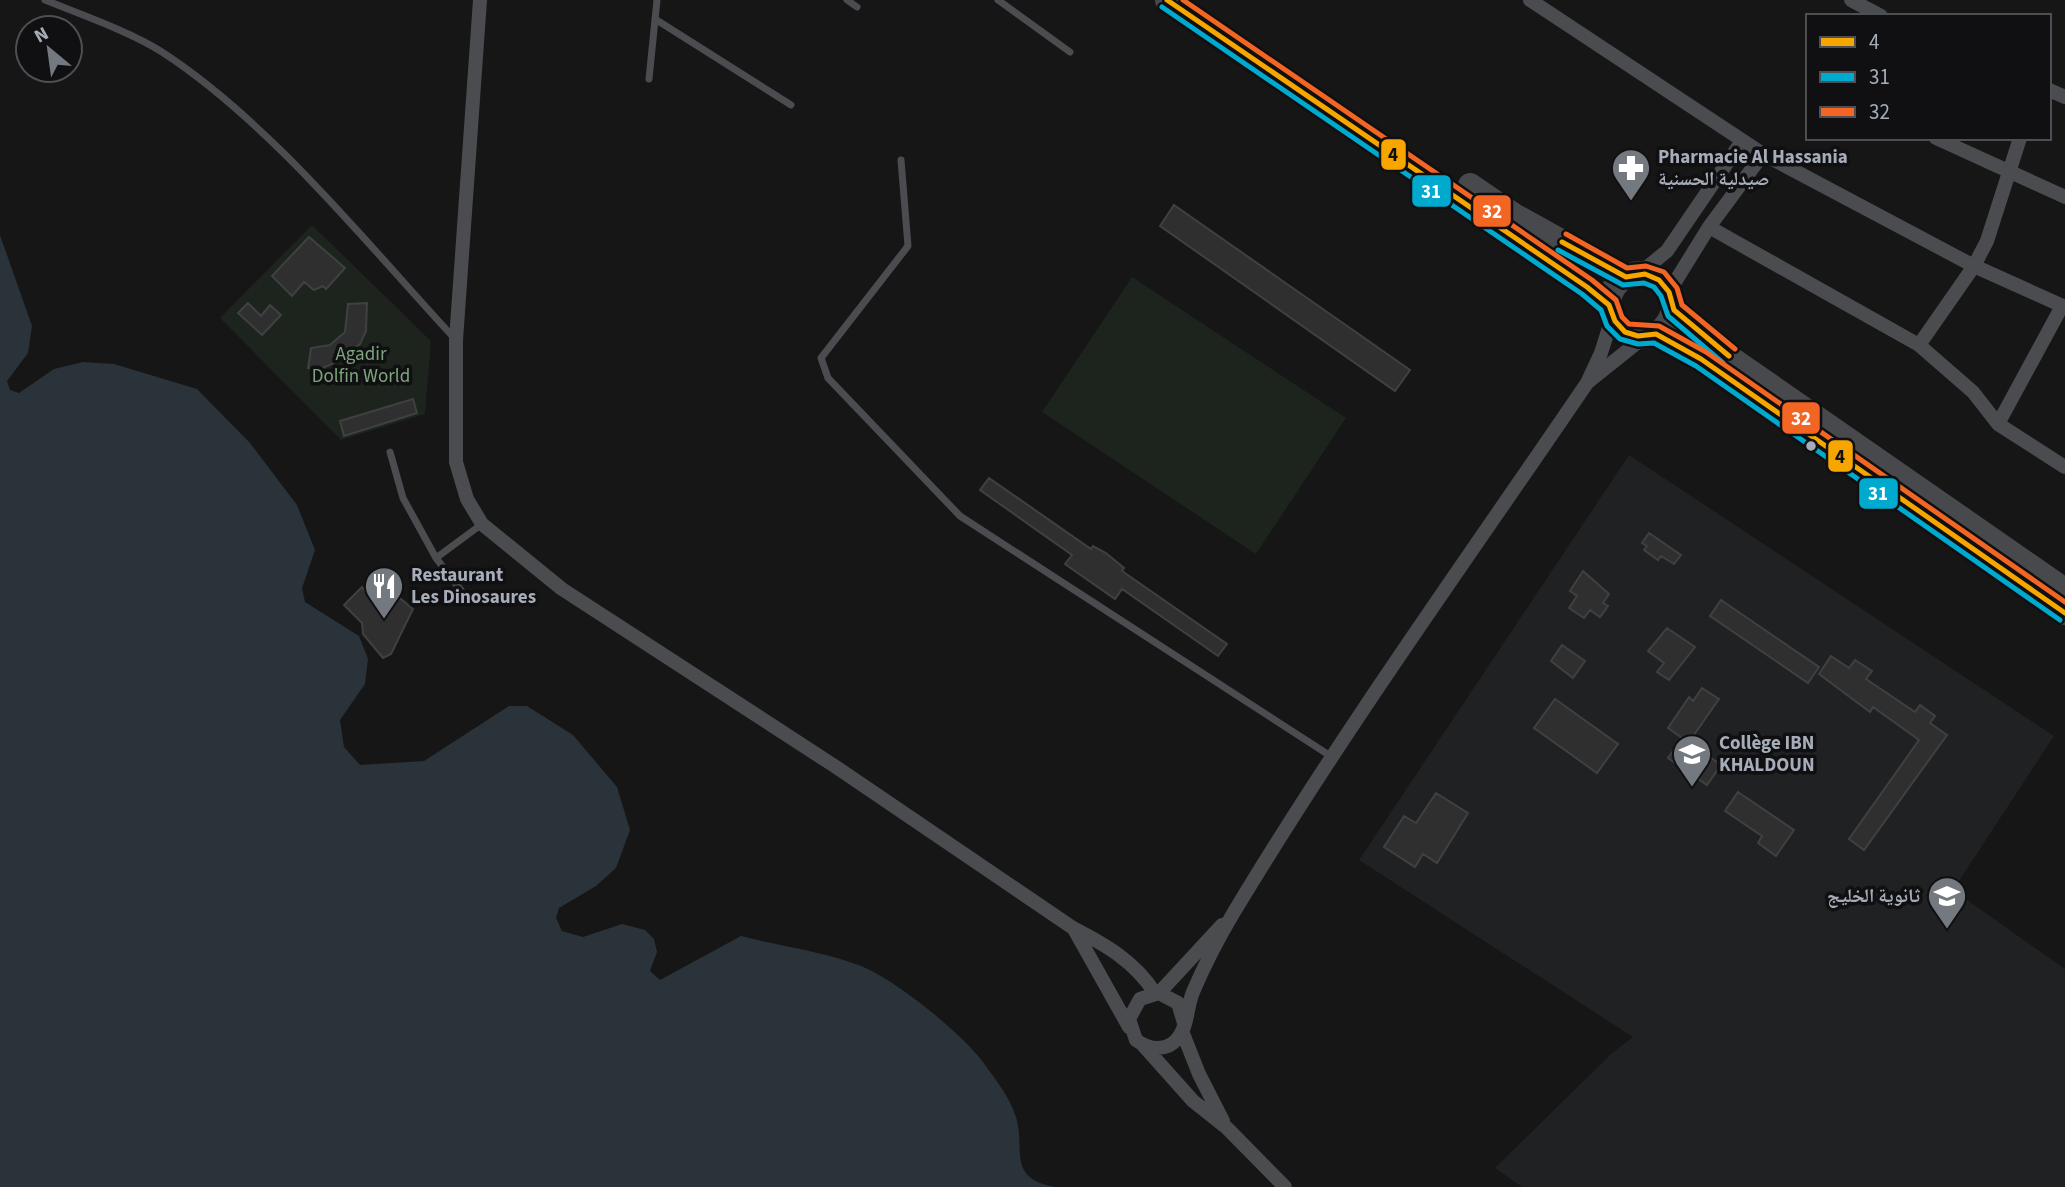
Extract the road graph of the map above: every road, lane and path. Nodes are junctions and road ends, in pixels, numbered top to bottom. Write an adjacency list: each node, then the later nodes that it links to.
1 (45, 0): 30 (lane)
2 (480, 0): 30 (street)
3 (657, 0): 12 (lane)
4 (847, 0): 10 (lane)
5 (998, 0): 13 (lane)
6 (1167, 0): 28 (highway)
7 (1197, 0): 25 (highway)
8 (1530, 0): 18 (street)
9 (1851, 0): 11 (street)
10 (857, 6)
11 (1862, 12)
12 (656, 19): 14 (lane); 15 (lane)
13 (1070, 52)
14 (649, 79)
15 (791, 105)
16 (1940, 140): 21 (street)
17 (2019, 140): 21 (street)
18 (1742, 141): 19 (street); 25 (street)
19 (1763, 154): 23 (street); 24 (street)
20 (901, 160): 41 (lane)
21 (2009, 174): 22 (street); 24 (street)
22 (2065, 197)
23 (1709, 227): 26 (street); 31 (street)
24 (1974, 266): 27 (street); 31 (street)
25 (1633, 275): 26 (highway); 28 (highway)
26 (1672, 300): 29 (highway); 38 (highway)
27 (2064, 307): 33 (street)
28 (1610, 312): 29 (highway); 32 (street)
29 (1649, 336): 32 (street); 40 (highway)
30 (456, 340): 36 (street)
31 (1919, 345): 33 (street)
32 (1587, 383): 41 (street)
33 (1998, 424): 35 (street)
34 (390, 452): 37 (lane)
35 (2065, 467)
36 (482, 524): 37 (lane); 43 (street)
37 (436, 558): 39 (lane)
38 (2065, 590)
39 (463, 593)
40 (2065, 613)
41 (1333, 758): 42 (street)
42 (1232, 914): 44 (street); 46 (street)
43 (1073, 928): 44 (street); 45 (street)
44 (1157, 993): 45 (street); 46 (street)
45 (1129, 1027): 47 (street)
46 (1183, 1027): 47 (street); 48 (street)
47 (1143, 1045): 48 (street)
48 (1227, 1128): 49 (street)
49 (1285, 1187)

